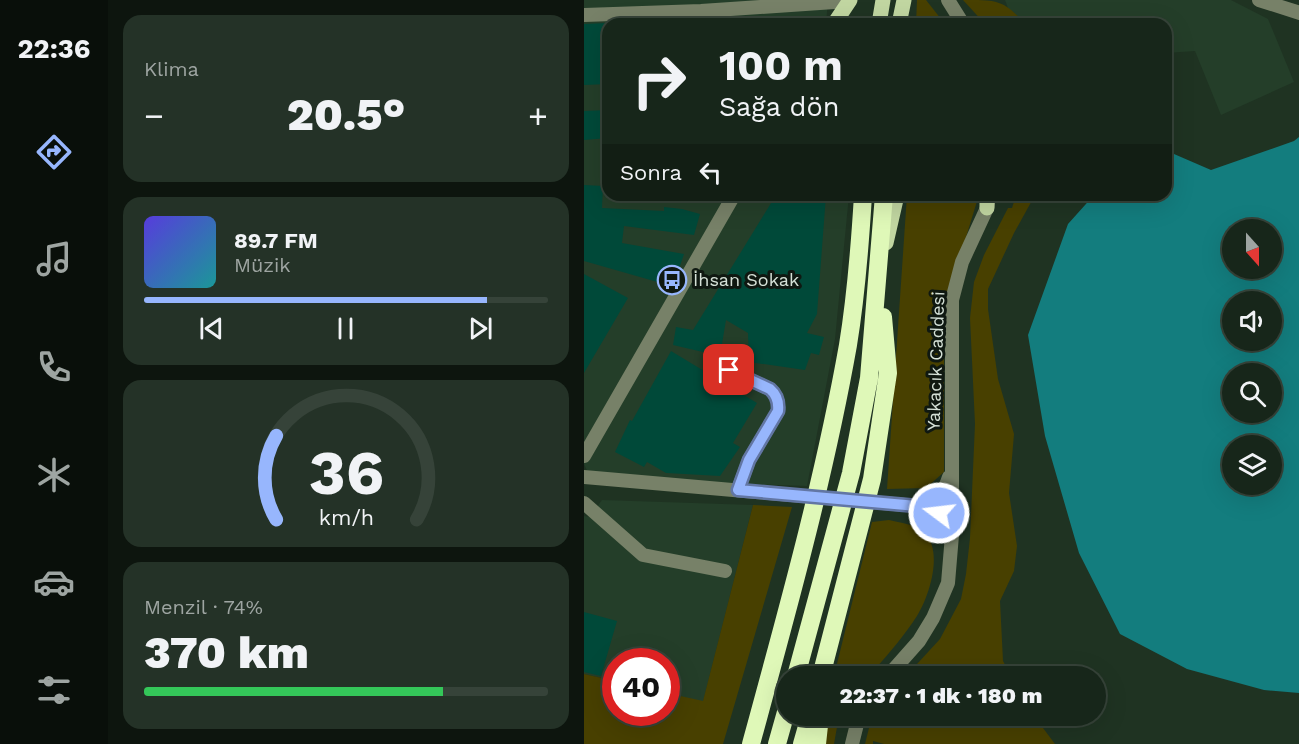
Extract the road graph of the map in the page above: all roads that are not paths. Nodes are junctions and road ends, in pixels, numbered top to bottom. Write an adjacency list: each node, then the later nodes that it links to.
1 (883, 0): 10 (main road)
2 (904, 0): 11 (main road)
3 (948, 0): 12 (street)
4 (1259, 0): 7 (street)
5 (850, 1): 6 (street); 9 (main road)
6 (745, 4): 8 (street)
7 (1300, 13)
8 (584, 15)
9 (838, 18)
10 (880, 18)
11 (900, 18)
12 (959, 18)
13 (731, 201): 20 (street)
14 (862, 201): 31 (highway)
15 (884, 201): 18 (highway)
16 (896, 201): 18 (main road)
17 (987, 201): 21 (street, Yakacık Caddesi)
18 (879, 269): 28 (highway); 29 (highway)
19 (729, 370): 23 (street)
20 (584, 456)
21 (952, 469): 25 (street); 26 (street, Yakacık Caddesi)
22 (584, 477): 23 (street)
23 (738, 490): 25 (street)
24 (584, 503): 27 (street)
25 (911, 505): 26 (street)
26 (952, 535): 30 (street, Yakacık Caddesi)
27 (725, 571)
28 (799, 666)
29 (826, 666)
30 (897, 666)
31 (770, 673): 36 (highway); 37 (highway)
32 (782, 726): 38 (highway)
33 (807, 726): 39 (highway)
34 (819, 726): 40 (highway)
35 (856, 726): 41 (street)
36 (742, 744)
37 (751, 744)
38 (778, 744)
39 (802, 744)
40 (817, 744)
41 (852, 744)

